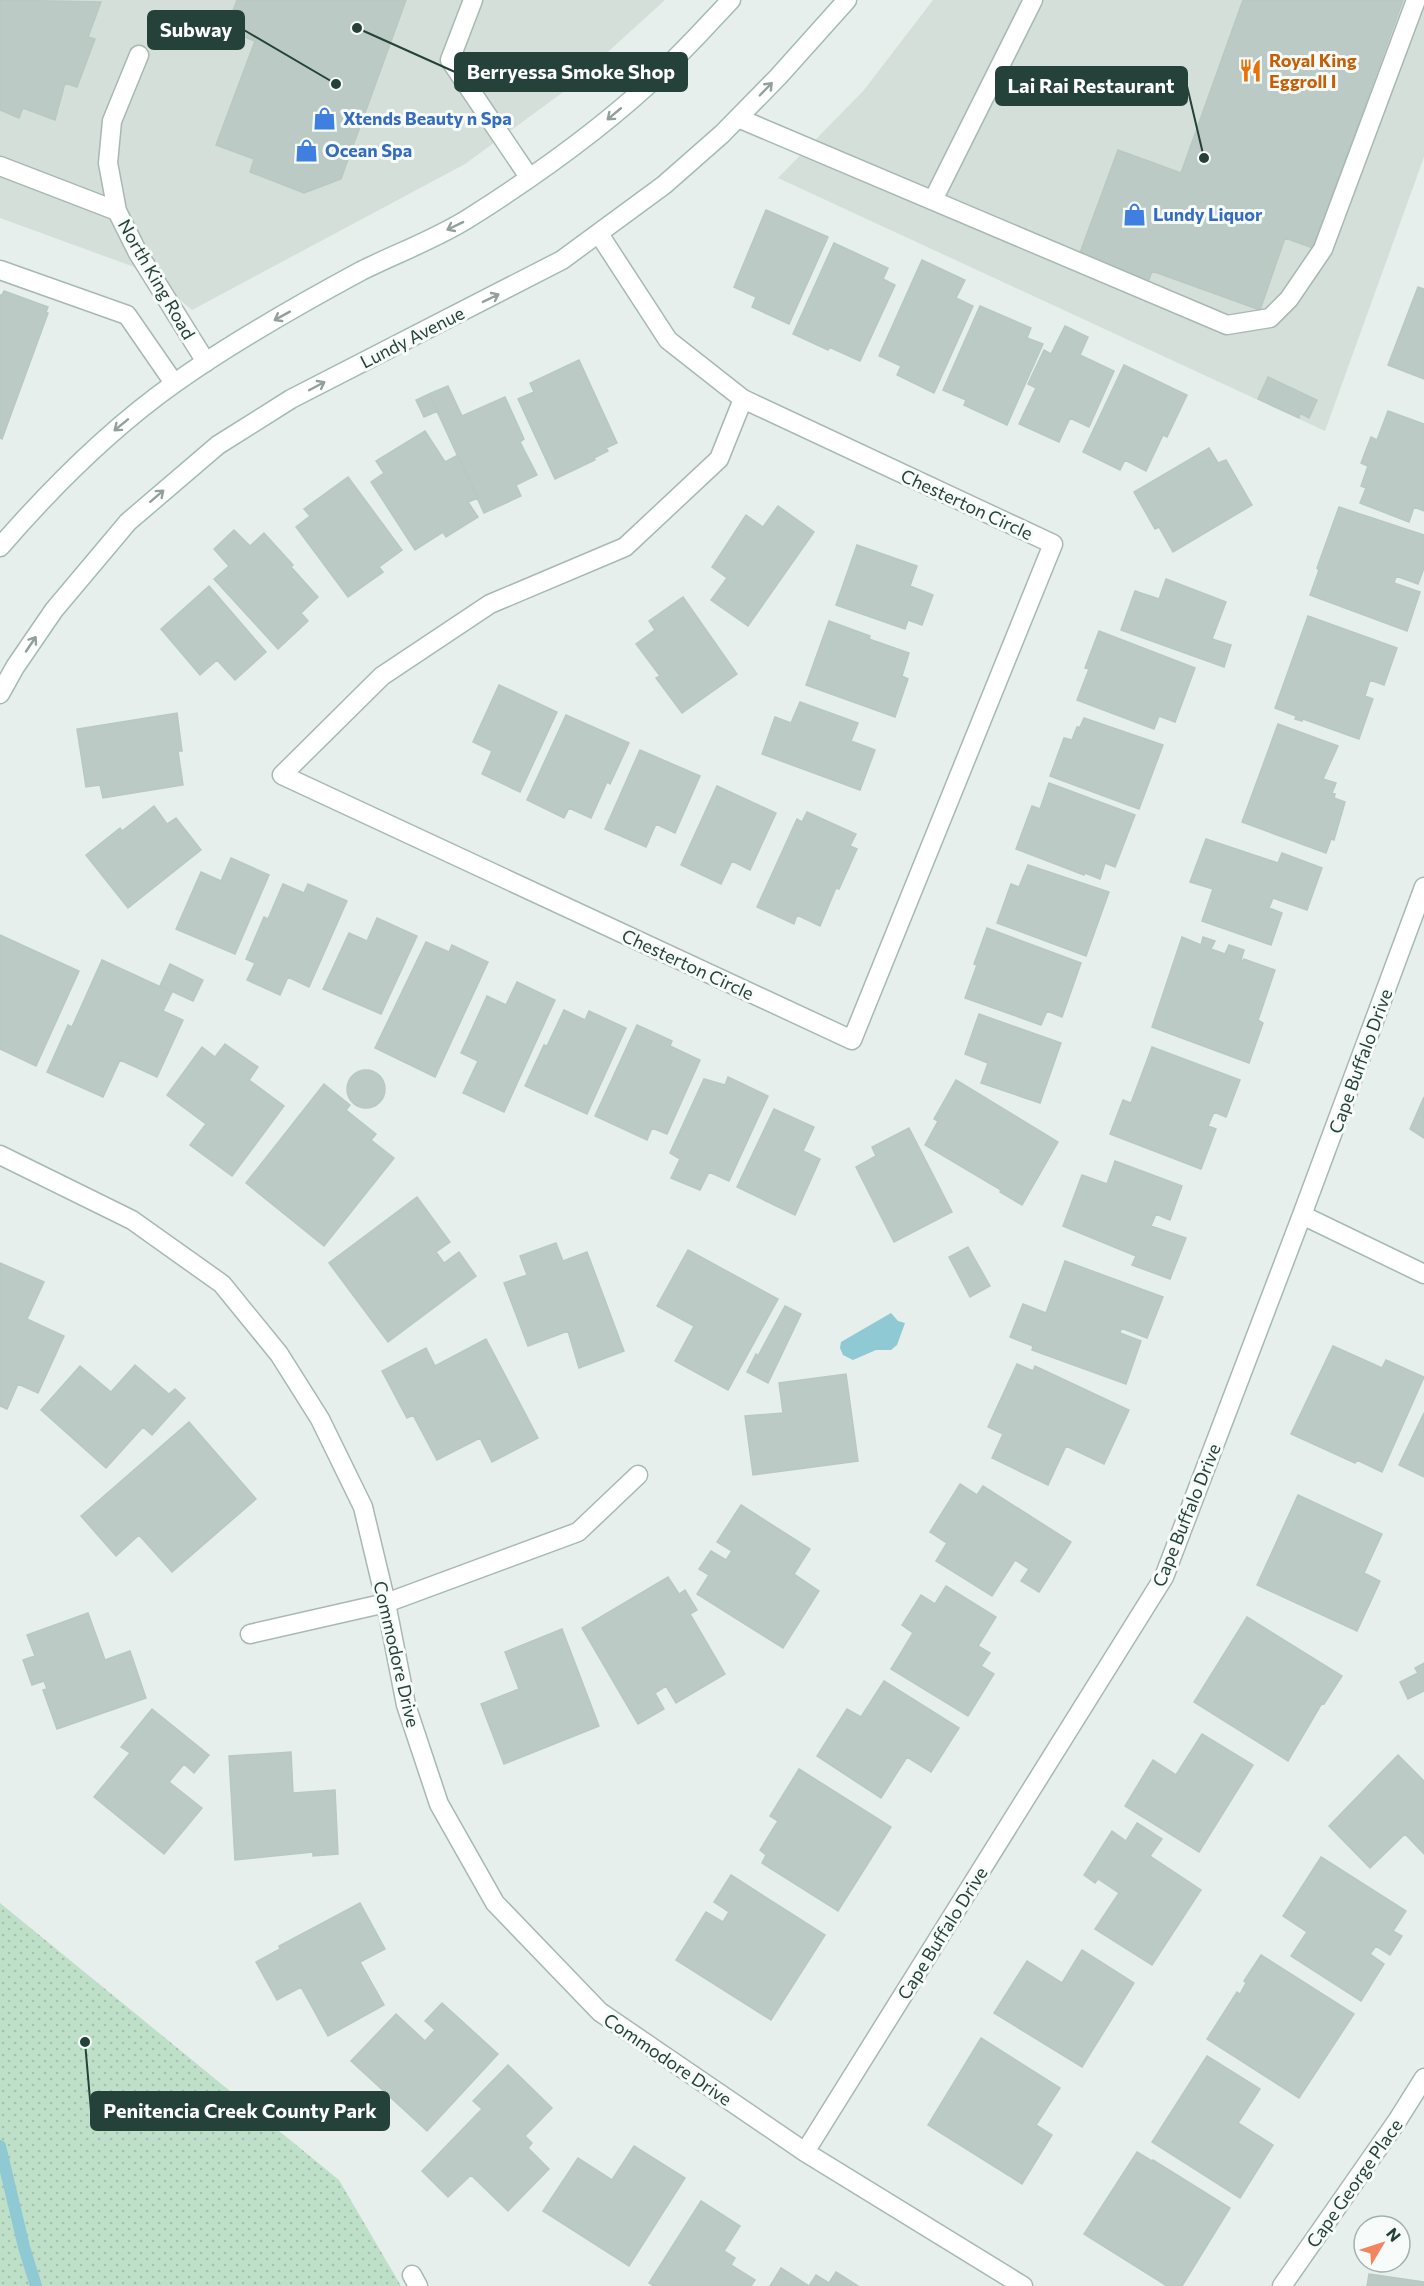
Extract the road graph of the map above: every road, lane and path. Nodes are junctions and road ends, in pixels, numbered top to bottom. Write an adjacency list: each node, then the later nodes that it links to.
1 (473, 0): 9 (street)
2 (731, 0): 9 (street, one-way to 9)
3 (847, 0): 7 (street, Lundy Avenue, one-way to 3)
4 (1033, 0): 10 (street)
5 (1416, 0): 10 (street)
6 (139, 55): 11 (street, North King Road)
7 (738, 118): 10 (street); 12 (street, Lundy Avenue)
8 (0, 166): 11 (street)
9 (529, 177): 14 (street, one-way to 14)
10 (933, 200)
11 (117, 211): 14 (street, North King Road)
12 (598, 234): 16 (street, Chesterton Circle); 18 (street, Lundy Avenue, one-way to 12)
13 (0, 270): 15 (street)
14 (206, 362): 15 (street)
15 (174, 383): 17 (street, one-way to 17)
16 (743, 399): 16 (street, Chesterton Circle)
17 (0, 547)
18 (0, 694)
19 (1424, 887): 21 (street, Cape Buffalo Drive)
20 (0, 1155): 24 (street, Commodore Drive)
21 (1302, 1215): 22 (street); 27 (street, Cape Buffalo Drive)
22 (1424, 1274)
23 (638, 1475): 24 (street)
24 (386, 1603): 25 (street); 27 (street, Commodore Drive)
25 (250, 1634)
26 (1424, 2078): 29 (street, Cape George Place)
27 (805, 2152): 28 (street, Commodore Drive)
28 (1023, 2286)
29 (1282, 2286)

